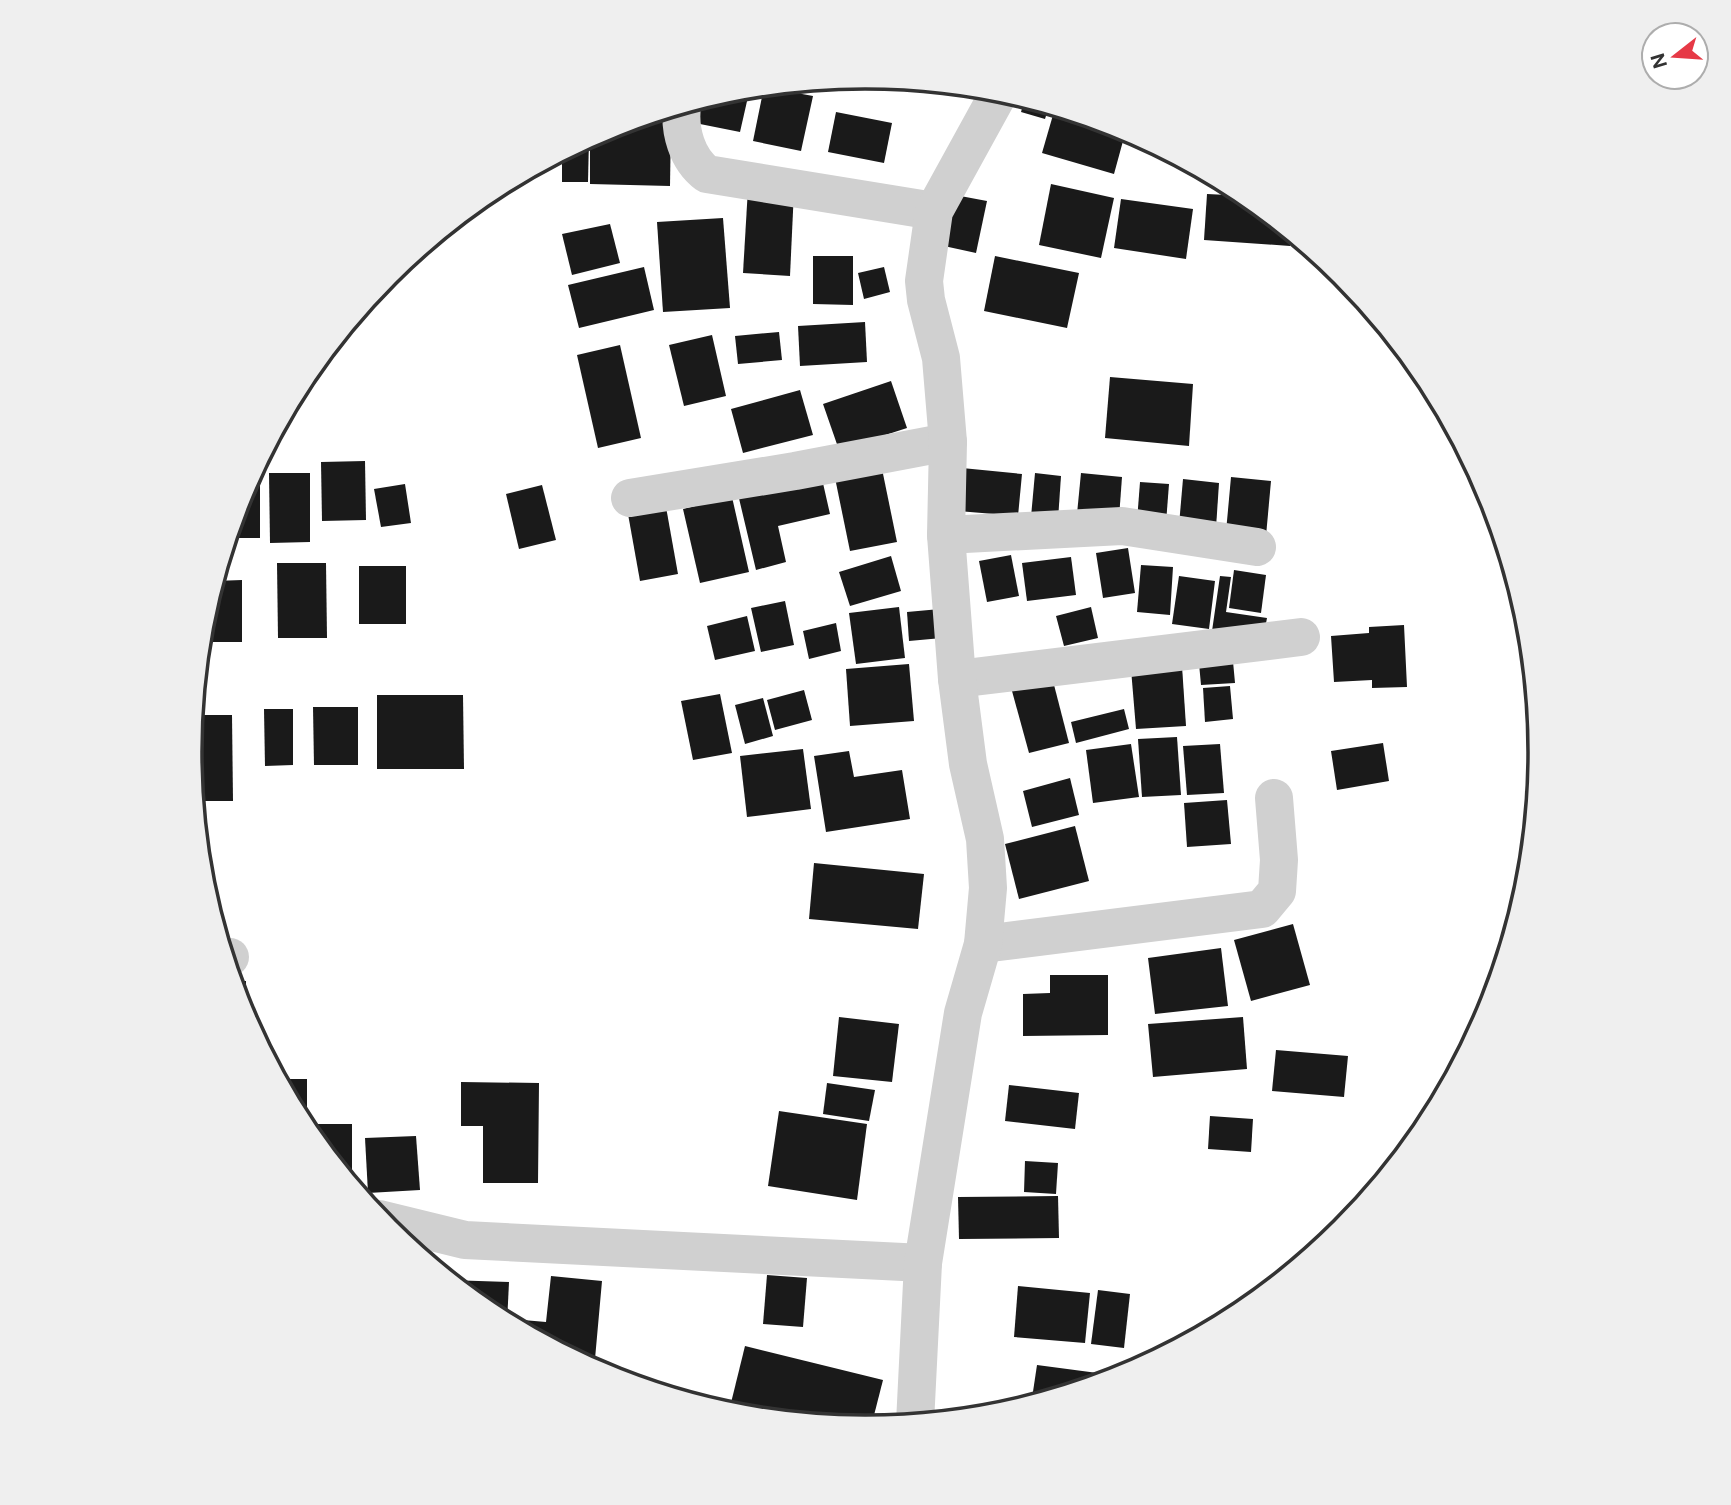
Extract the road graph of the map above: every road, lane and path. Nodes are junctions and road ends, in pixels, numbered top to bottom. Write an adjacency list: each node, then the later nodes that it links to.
1 (994, 102): 3 (street)
2 (681, 116): 3 (street)
3 (934, 211): 4 (street)
4 (948, 442): 5 (street); 6 (street)
5 (630, 498)
6 (946, 535): 7 (street); 9 (street)
7 (1256, 547)
8 (1301, 637): 9 (street)
9 (957, 679): 11 (street)
10 (1274, 798): 11 (street)
11 (983, 944): 13 (street)
12 (400, 1224): 13 (street)
13 (922, 1263): 14 (street)
14 (915, 1413)

